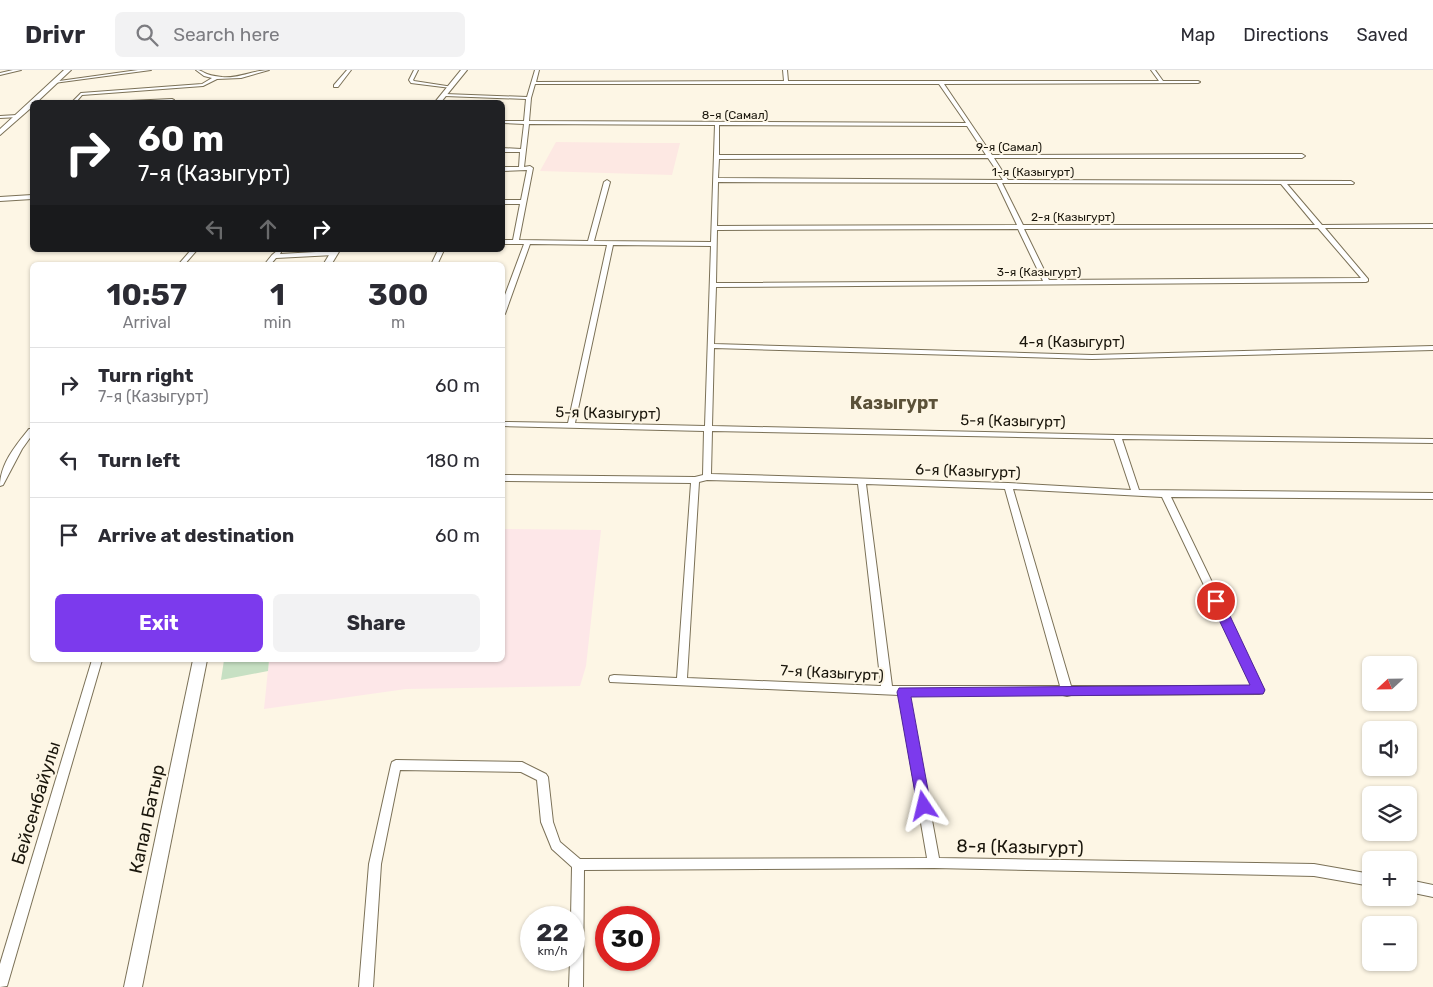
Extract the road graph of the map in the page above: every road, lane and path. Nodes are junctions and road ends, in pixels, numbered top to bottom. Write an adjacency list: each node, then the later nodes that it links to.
1 (19, 70): 12 (street)
2 (68, 70): 14 (main road)
3 (149, 70): 14 (street)
4 (198, 70): 13 (street)
5 (267, 70): 13 (street)
6 (349, 70): 20 (street)
7 (416, 70): 21 (street)
8 (464, 70): 21 (main road)
9 (537, 70): 18 (street)
10 (786, 70): 15 (street)
11 (1153, 70): 16 (street)
12 (0, 74)
13 (218, 77): 25 (street)
14 (54, 82): 24 (main road)
15 (786, 82): 18 (street); 19 (street)
16 (1162, 82): 17 (street); 19 (street)
17 (1198, 82)
18 (533, 83): 23 (street)
19 (941, 83): 34 (street)
20 (336, 86)
21 (451, 87): 22 (main road)
22 (445, 95): 23 (street); 26 (main road)
23 (529, 98): 32 (street)
24 (35, 100)
25 (76, 100)
26 (440, 100)
27 (30, 105): 29 (main road)
28 (30, 111): 29 (street)
29 (20, 114): 30 (street); 35 (main road)
30 (0, 117)
31 (505, 122): 32 (street, 8-я (Самал))
32 (527, 123): 33 (street, 8-я (Самал)); 37 (street)
33 (717, 125): 34 (street, 8-я (Самал)); 40 (street)
34 (968, 125): 38 (street)
35 (0, 133)
36 (505, 150): 37 (street)
37 (523, 151): 41 (street)
38 (990, 156): 39 (street, 9-я (Самал)); 40 (street, 9-я (Самал)); 46 (street)
39 (1302, 156)
40 (716, 157): 43 (street)
41 (520, 168): 42 (street); 52 (street)
42 (505, 169)
43 (715, 180): 45 (street, 1-я (Казыгурт)); 55 (street)
44 (607, 182): 60 (street)
45 (998, 182): 46 (street, 1-я (Казыгурт)); 56 (street)
46 (1007, 182): 48 (street, 1-я (Казыгурт))
47 (1351, 183): 48 (street, 1-я (Казыгурт))
48 (1284, 184): 54 (street)
49 (30, 197): 50 (street)
50 (0, 199)
51 (505, 202): 52 (street)
52 (523, 202): 58 (street)
53 (1433, 226): 54 (street, 2-я (Казыгурт))
54 (1322, 227): 56 (street, 2-я (Казыгурт)); 69 (street, 3-я (Казыгурт))
55 (714, 228): 56 (street, 2-я (Казыгурт)); 62 (street)
56 (1021, 229): 69 (street)
57 (505, 242): 58 (street)
58 (515, 242): 59 (street)
59 (527, 243): 60 (street); 71 (street)
60 (590, 243): 61 (street)
61 (610, 243): 62 (street); 75 (street)
62 (714, 244): 70 (street)
63 (192, 252): 67 (street)
64 (277, 252): 66 (street)
65 (323, 252): 66 (street)
66 (274, 256): 68 (street)
67 (184, 262)
68 (269, 262)
69 (1047, 284): 70 (street, 3-я (Казыгурт))
70 (712, 285): 72 (street)
71 (505, 305)
72 (711, 346): 73 (street, 4-я (Казыгурт)); 76 (street)
73 (1433, 348)
74 (505, 424): 75 (street, 5-я (Казыгурт))
75 (571, 426): 76 (street, 5-я (Казыгурт))
76 (708, 428): 78 (street, 5-я (Казыгурт)); 80 (street)
77 (30, 433): 84 (street)
78 (1117, 437): 79 (street, 5-я (Казыгурт)); 86 (street)
79 (1433, 441)
80 (707, 477): 82 (street, 6-я (Казыгурт)); 83 (street, 6-я (Казыгурт))
81 (505, 478): 82 (street, 6-я (Казыгурт))
82 (695, 480): 92 (street)
83 (862, 482): 85 (street, 6-я (Казыгурт)); 93 (street)
84 (0, 483)
85 (1008, 486): 86 (street, 6-я (Казыгурт)); 95 (street)
86 (1136, 492): 87 (street, 6-я (Казыгурт))
87 (1166, 494): 88 (street, 6-я (Казыгурт)); 95 (street, 7-я (Казыгурт))
88 (1433, 496)
89 (96, 662): 101 (street, Бейсенбайулы)
90 (200, 662): 102 (main road, Капал Батыр)
91 (614, 679): 92 (street, 7-я (Казыгурт))
92 (682, 681): 93 (street, 7-я (Казыгурт))
93 (887, 691): 94 (street, 7-я (Казыгурт))
94 (903, 692): 95 (street, 7-я (Казыгурт)); 96 (street)
95 (1067, 692)
96 (934, 862): 97 (street, 8-я (Казыгурт)); 98 (street, 8-я (Казыгурт))
97 (578, 865): 103 (street); 104 (street)
98 (1362, 878)
99 (1417, 887): 100 (street)
100 (1433, 890)
101 (0, 986)
102 (133, 987)
103 (366, 987)
104 (576, 987)

